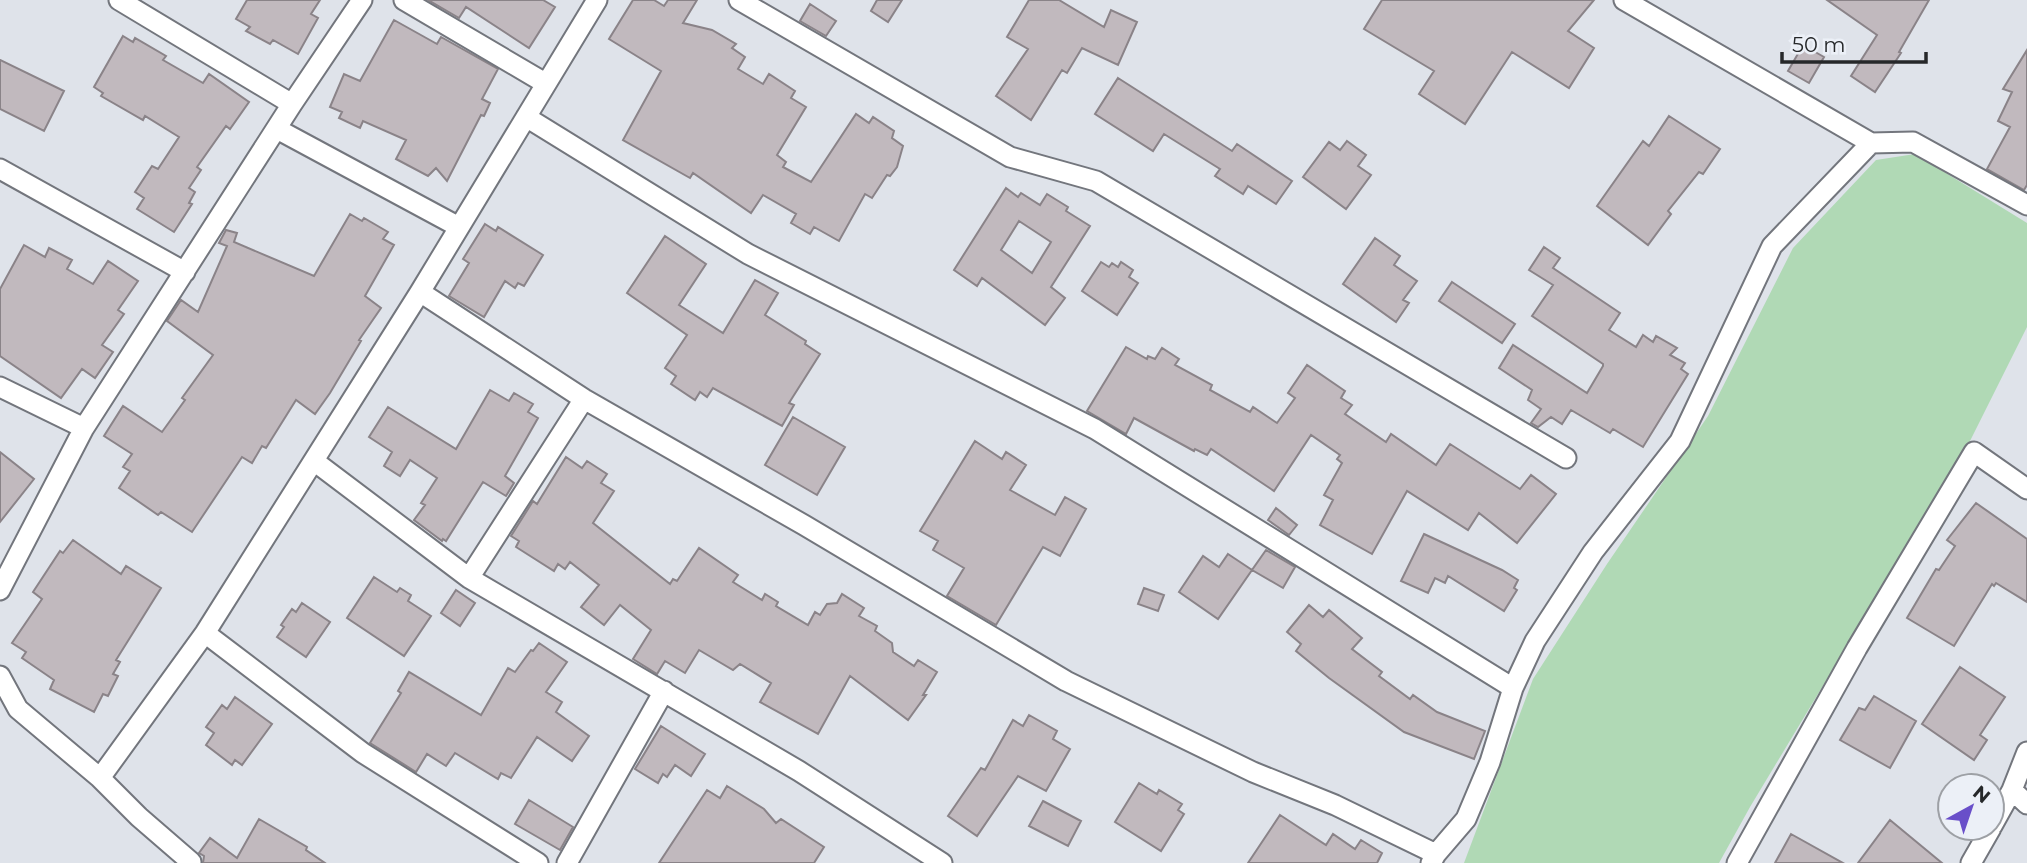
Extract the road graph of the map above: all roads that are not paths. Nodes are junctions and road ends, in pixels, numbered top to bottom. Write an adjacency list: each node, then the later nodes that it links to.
1 (119, 0): 8 (street)
2 (362, 0): 8 (street)
3 (404, 0): 7 (street)
4 (597, 0): 7 (street)
5 (739, 0): 20 (street)
6 (1624, 0): 11 (street)
7 (545, 83): 9 (street)
8 (292, 104): 10 (street)
9 (526, 117): 14 (street); 27 (street)
10 (277, 129): 14 (street); 15 (street)
11 (1871, 143): 13 (street); 27 (street)
12 (0, 169): 15 (street)
13 (2027, 205)
14 (459, 227): 16 (street)
15 (185, 272): 19 (street)
16 (420, 292): 18 (street); 21 (street)
17 (0, 387): 19 (street)
18 (584, 398): 23 (street); 35 (street)
19 (84, 428): 24 (street)
20 (1566, 458)
21 (314, 461): 23 (street); 25 (street)
22 (2027, 489): 40 (street)
23 (469, 578): 28 (street)
24 (0, 590)
25 (205, 633): 30 (street); 37 (street)
26 (0, 676): 30 (street)
27 (1513, 688): 35 (street)
28 (664, 691): 38 (street); 39 (street)
29 (2027, 752): 31 (street)
30 (100, 778): 36 (street)
31 (2012, 790): 32 (street); 33 (street)
32 (2006, 801)
33 (2027, 804)
34 (1983, 842): 41 (street)
35 (1433, 858)
36 (191, 862)
37 (538, 863)
38 (567, 863)
39 (942, 863)
40 (1737, 863)
41 (1971, 863)

